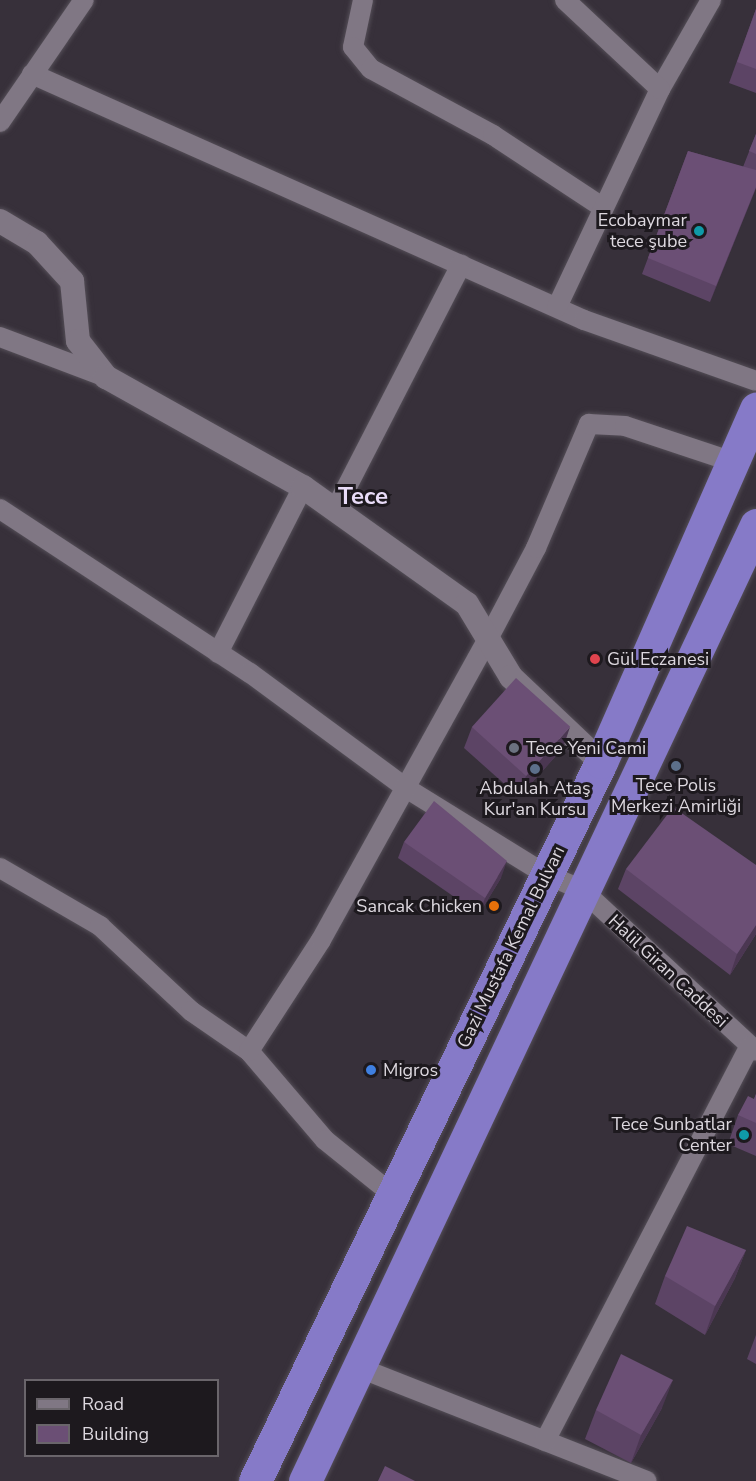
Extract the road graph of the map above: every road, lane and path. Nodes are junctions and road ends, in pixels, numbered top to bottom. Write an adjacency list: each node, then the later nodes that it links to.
1 (84, 0): 5 (street)
2 (363, 0): 8 (street)
3 (565, 0): 6 (street)
4 (711, 0): 6 (street)
5 (32, 74): 7 (street); 10 (street)
6 (660, 89): 8 (street)
7 (0, 122)
8 (602, 207): 11 (street)
9 (0, 221): 13 (street)
10 (461, 265): 11 (street); 19 (street)
11 (557, 307): 14 (street)
12 (0, 337): 13 (street)
13 (106, 377): 17 (street)
14 (756, 381)
15 (756, 408): 16 (highway, Gazi Mustafa Kemal Bulvarı)
16 (733, 462): 21 (street); 23 (highway, Gazi Mustafa Kemal Bulvarı)
17 (303, 487): 19 (street); 22 (street)
18 (0, 509): 22 (street)
19 (335, 510): 21 (street)
20 (756, 525): 27 (highway, Gazi Mustafa Kemal Bulvarı)
21 (488, 639): 23 (street); 24 (street)
22 (218, 652): 24 (street)
23 (602, 762): 26 (highway, Gazi Mustafa Kemal Bulvarı)
24 (406, 788): 26 (street); 29 (street)
25 (0, 868): 29 (street)
26 (545, 874): 27 (street); 30 (highway, Gazi Mustafa Kemal Bulvarı)
27 (581, 889): 28 (street, Halil Giran Caddesi); 31 (highway, Gazi Mustafa Kemal Bulvarı)
28 (752, 1049): 32 (street)
29 (249, 1051): 30 (street)
30 (392, 1194): 33 (highway, Gazi Mustafa Kemal Bulvarı)
31 (360, 1368): 32 (street); 34 (highway, Gazi Mustafa Kemal Bulvarı)
32 (544, 1441): 35 (street)
33 (255, 1481)
34 (305, 1481)
35 (647, 1481)

